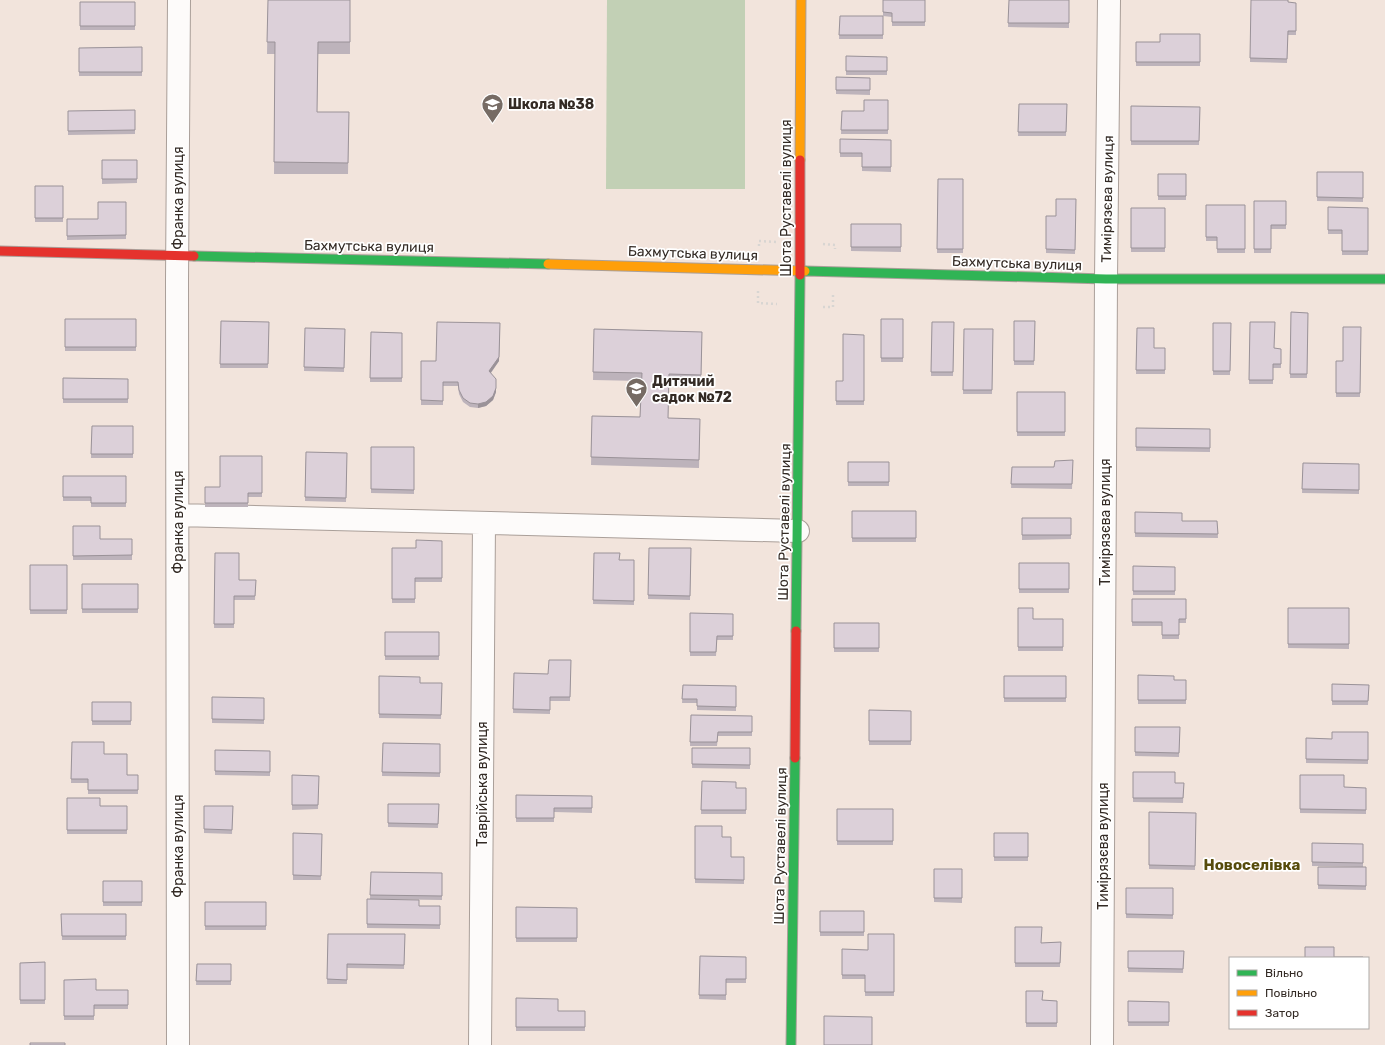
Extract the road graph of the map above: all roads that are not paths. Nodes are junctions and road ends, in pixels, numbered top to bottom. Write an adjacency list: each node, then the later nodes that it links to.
1 (179, 0): 5 (street, Франка вулиця)
2 (801, 0): 6 (street, Шота Руставелі вулиця)
3 (1110, 0): 7 (street, Тимірязєва вулиця)
4 (0, 251): 5 (street, Бахмутська вулиця)
5 (177, 256): 6 (street, Бахмутська вулиця); 9 (street, Франка вулиця)
6 (800, 271): 7 (street, Бахмутська вулиця); 11 (street, Шота Руставелі вулиця)
7 (1106, 279): 8 (street, Бахмутська вулиця); 15 (street, Тимірязєва вулиця)
8 (1385, 279)
9 (178, 515): 10 (street); 12 (street, Франка вулиця)
10 (484, 523): 11 (street); 13 (street, Таврійська вулиця)
11 (798, 531): 14 (street, Шота Руставелі вулиця)
12 (178, 1045)
13 (480, 1045)
14 (791, 1045)
15 (1102, 1045)

